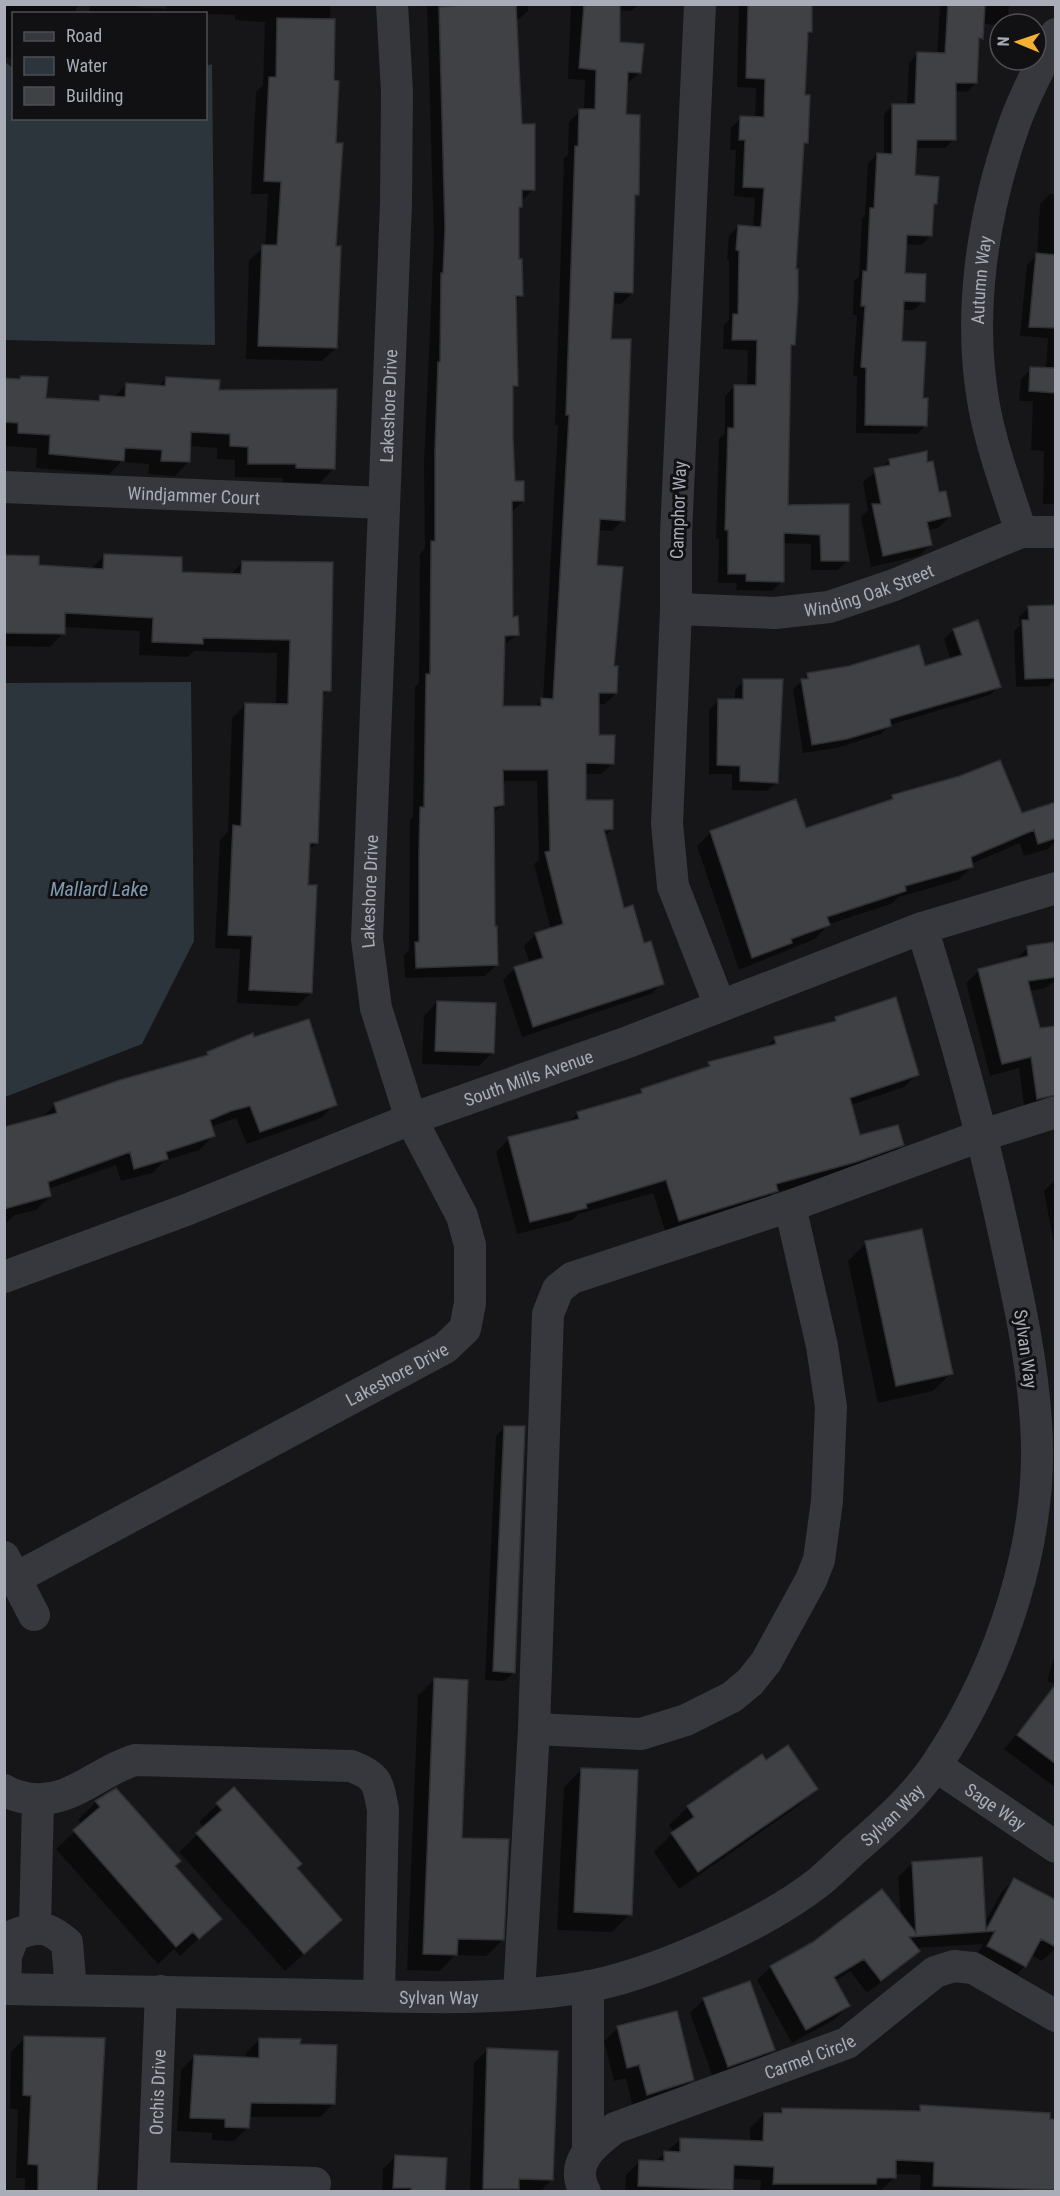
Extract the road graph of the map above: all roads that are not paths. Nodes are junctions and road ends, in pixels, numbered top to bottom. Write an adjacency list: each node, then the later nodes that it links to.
1 (392, 4): 5 (street, Lakeshore Drive)
2 (700, 4): 8 (street, Camphor Way)
3 (1056, 34): 6 (street, Autumn Way)
4 (4, 488): 5 (street, Windjammer Court)
5 (384, 503): 13 (street, Lakeshore Drive)
6 (1021, 532): 7 (street, Winding Oak Street); 8 (street, Winding Oak Street)
7 (1056, 532)
8 (676, 609): 11 (street, Camphor Way)
9 (1056, 888): 10 (street, South Mills Avenue)
10 (922, 928): 11 (street, South Mills Avenue); 14 (street, Sylvan Way)
11 (720, 1006): 13 (street, South Mills Avenue)
12 (1056, 1112): 14 (street)
13 (411, 1119): 16 (street, South Mills Avenue); 17 (street, Lakeshore Drive)
14 (983, 1135): 15 (street); 20 (street, Sylvan Way)
15 (790, 1206): 19 (street); 19 (street)
16 (4, 1277)
17 (10, 1568): 18 (street)
18 (34, 1615)
19 (534, 1730): 29 (street)
20 (936, 1766): 23 (street, Sage Way); 25 (street, Sylvan Way)
21 (4, 1790): 22 (street)
22 (38, 1800): 24 (street); 30 (street)
23 (1056, 1847)
24 (35, 1928): 26 (street); 27 (street)
25 (588, 1986): 29 (street, Sylvan Way); 32 (street)
26 (5, 1989): 27 (street, Sylvan Way)
27 (71, 1990): 28 (street, Sylvan Way)
28 (161, 1991): 30 (street, Sylvan Way); 34 (street, Orchis Drive)
29 (519, 1994): 30 (street, Sylvan Way)
30 (379, 1996)
31 (1056, 2016): 32 (street, Carmel Circle)
32 (588, 2148): 35 (street)
33 (315, 2183): 34 (street)
34 (154, 2185)
35 (585, 2192)

